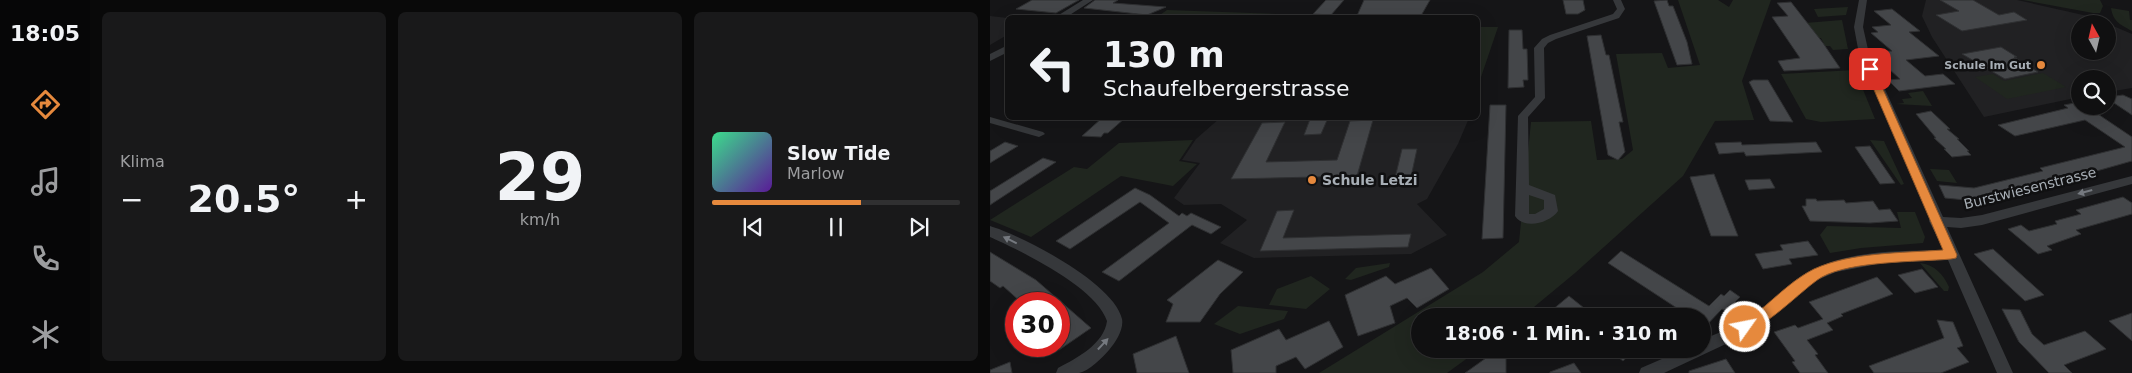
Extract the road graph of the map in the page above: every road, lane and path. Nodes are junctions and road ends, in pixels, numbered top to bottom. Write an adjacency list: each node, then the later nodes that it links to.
1 (1089, 0): 4 (street)
2 (1617, 0): 10 (street)
3 (1863, 0): 11 (street)
4 (1063, 15)
5 (1005, 50): 6 (street)
6 (990, 58)
7 (990, 120): 8 (street)
8 (1039, 134)
9 (2132, 180): 11 (street, Burstwiesenstrasse, one-way to 11)
10 (1523, 188)
11 (1936, 221): 13 (street)
12 (990, 231): 16 (street, one-way to 12)
13 (1951, 255): 14 (street); 18 (street)
14 (1711, 344)
15 (1680, 358): 17 (street)
16 (1064, 373)
17 (1646, 373)
18 (2005, 373)

